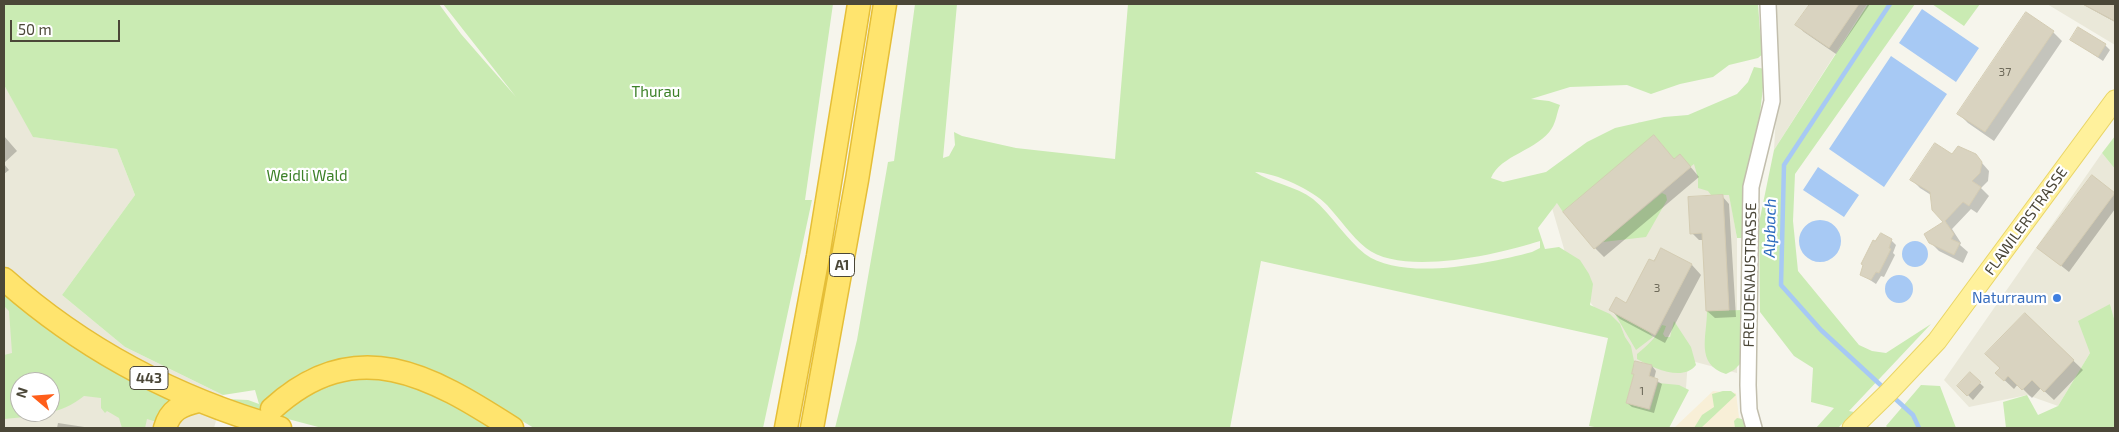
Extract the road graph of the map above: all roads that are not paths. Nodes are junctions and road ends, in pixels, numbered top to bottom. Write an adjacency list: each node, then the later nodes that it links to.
1 (858, 4): 11 (highway, A1)
2 (885, 4): 12 (highway, A1)
3 (1768, 4): 13 (street, FREUDENAUSTRASSE)
4 (2115, 100): 8 (main road, FLAWILERSTRASSE)
5 (4, 279): 6 (highway, 443)
6 (198, 401): 7 (highway, 443); 9 (highway)
7 (276, 418): 10 (highway)
8 (1858, 422)
9 (165, 428)
10 (512, 428)
11 (786, 428)
12 (812, 428)
13 (1754, 428)

